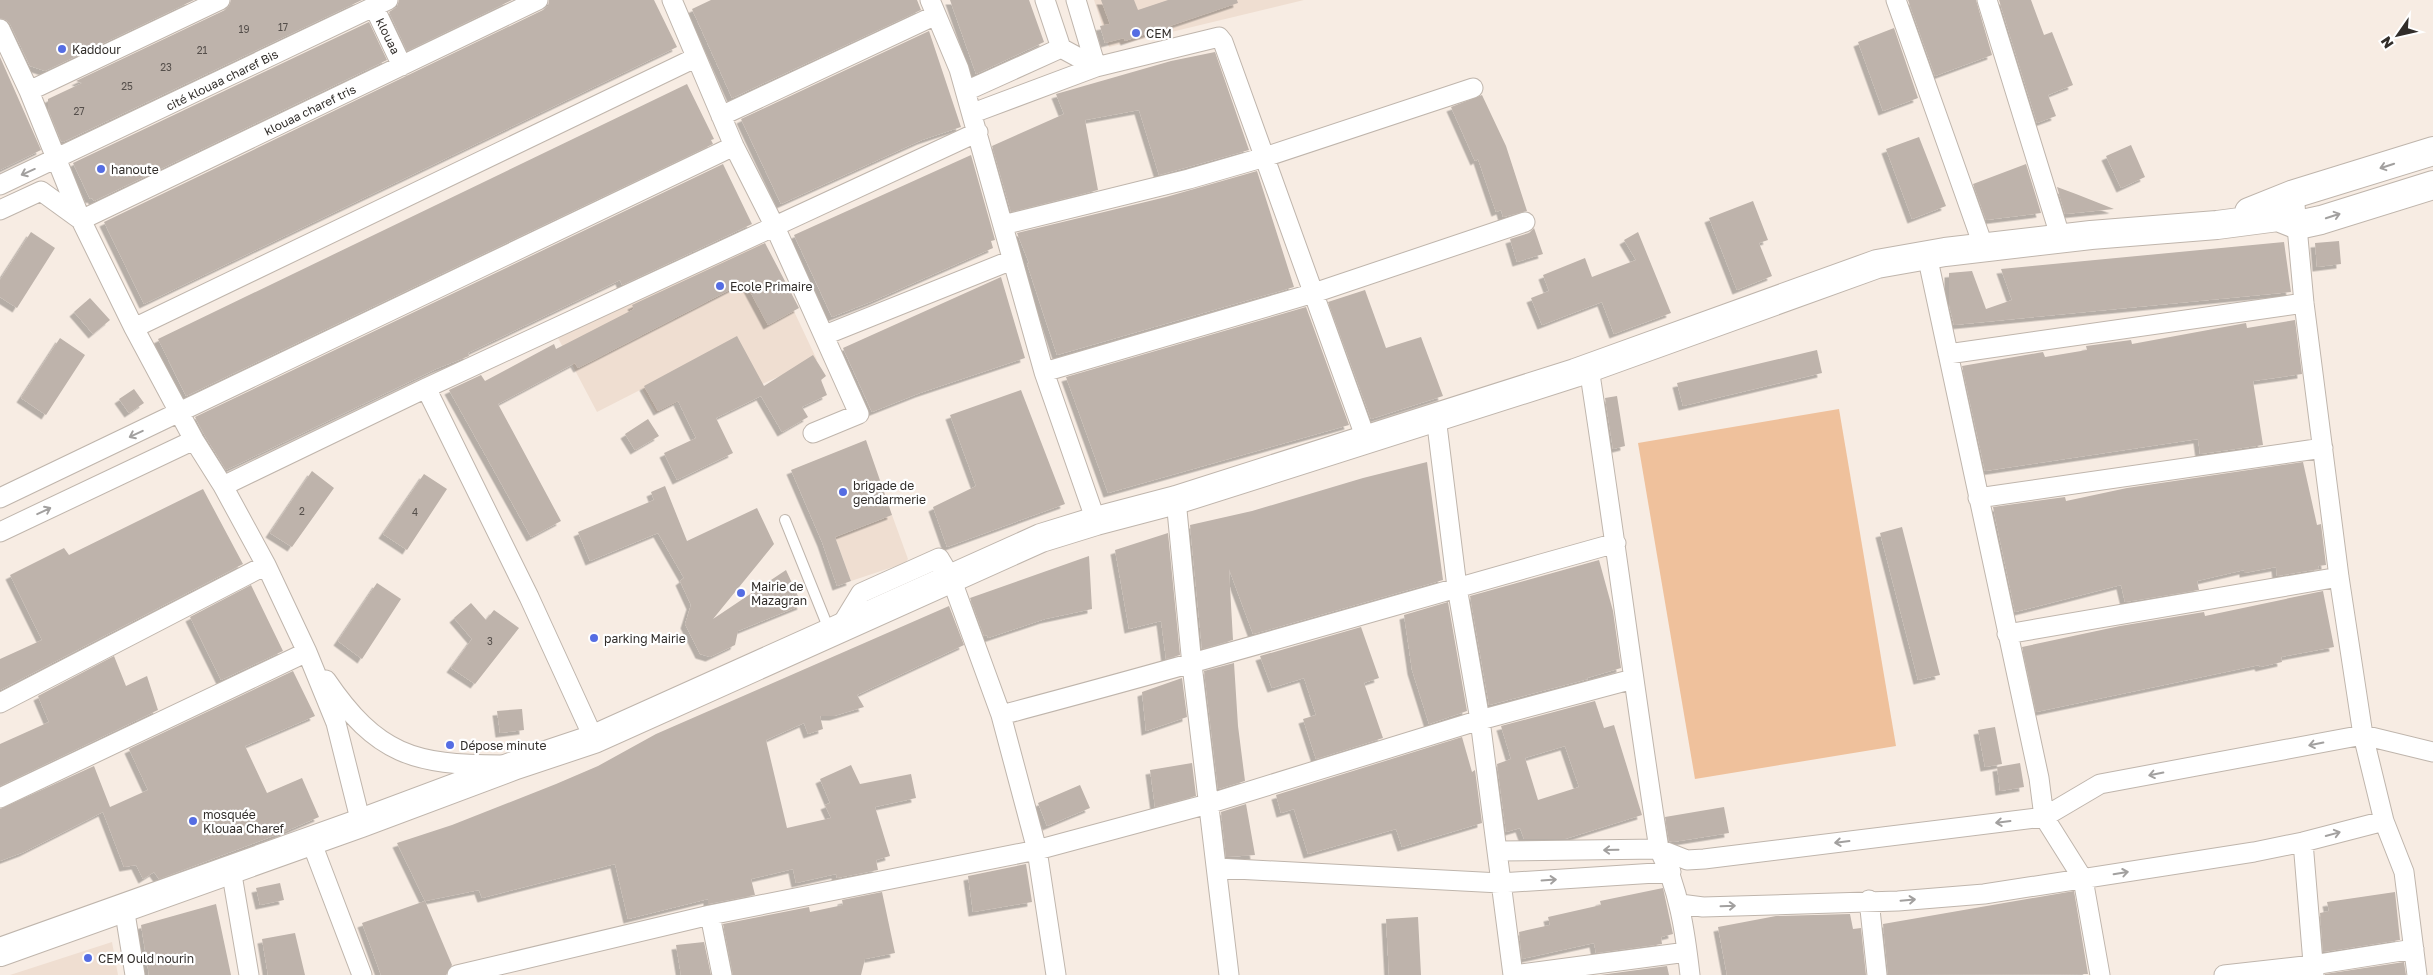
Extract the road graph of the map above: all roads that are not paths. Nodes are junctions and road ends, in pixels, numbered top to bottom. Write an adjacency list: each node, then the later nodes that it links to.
1 (220, 0): 16 (street)
2 (538, 0): 13 (street, klouaa charef tris)
3 (1045, 0): 11 (street)
4 (1076, 0): 14 (street)
5 (1896, 0): 36 (street)
6 (1987, 0): 35 (street)
7 (674, 1): 12 (street)
8 (381, 3): 13 (street, klouaa); 24 (street, cité klouaa charef Bis)
9 (933, 8): 17 (street); 19 (street)
10 (0, 29): 16 (street)
11 (1060, 48): 14 (street); 17 (street)
12 (695, 58): 19 (street); 41 (street)
13 (402, 66): 29 (street, klouaa charef tris)
14 (1096, 67): 18 (street); 23 (street)
15 (1473, 88): 23 (street)
16 (29, 91): 24 (street)
17 (966, 91): 18 (street)
18 (973, 113): 20 (street)
19 (721, 116): 21 (street)
20 (978, 132): 31 (street); 34 (street)
21 (734, 146): 34 (street); 47 (street)
22 (2433, 151): 27 (main road, one-way to 27)
23 (1265, 157): 31 (street); 39 (street)
24 (57, 159): 26 (street, cité klouaa charef Bis, one-way to 26); 29 (street)
25 (2433, 184): 33 (main road, one-way to 25)
26 (0, 185)
27 (2294, 194): 32 (main road); 33 (street)
28 (0, 210): 29 (street)
29 (81, 220): 41 (street)
30 (1525, 222): 39 (street)
31 (1003, 225): 38 (street)
32 (2217, 225): 33 (main road); 35 (main road)
33 (2298, 225): 40 (street)
34 (775, 227): 42 (street); 46 (street)
35 (2061, 239): 36 (main road)
36 (1984, 248): 37 (main road)
37 (1927, 255): 43 (street); 44 (main road)
38 (1012, 260): 42 (street); 45 (street)
39 (1314, 293): 45 (street); 50 (street)
40 (2304, 303): 43 (street); 52 (street)
41 (134, 328): 47 (street)
42 (825, 335): 49 (street)
43 (1948, 354): 55 (street)
44 (1589, 368): 48 (main road); 60 (street)
45 (1044, 372): 58 (street)
46 (426, 388): 53 (street); 74 (street)
47 (180, 413): 51 (street); 54 (street, one-way to 54)
48 (1436, 417): 50 (main road); 64 (street)
49 (813, 433)
50 (1366, 439): 56 (main road)
51 (194, 440): 53 (street); 59 (street, one-way to 51)
52 (2323, 448): 55 (street); 62 (street)
53 (223, 486): 61 (street)
54 (0, 498)
55 (1978, 498): 66 (street)
56 (1176, 500): 58 (main road); 68 (street)
57 (785, 520): 65 (lane)
58 (1096, 521): 63 (main road)
59 (0, 532)
60 (1616, 543): 64 (street); 69 (street)
61 (266, 565): 67 (street); 70 (street)
62 (2339, 577): 66 (street); 73 (street)
63 (951, 578): 65 (main road); 71 (street)
64 (1457, 587): 68 (street); 72 (street)
65 (834, 630): 74 (main road)
66 (2007, 634): 79 (street)
67 (308, 652): 76 (street); 77 (street); 81 (street)
68 (1192, 665): 71 (street); 78 (street)
69 (1633, 679): 72 (street); 84 (street)
70 (0, 703)
71 (1001, 715): 85 (street)
72 (1480, 720): 78 (street); 86 (street)
73 (2364, 735): 75 (street); 79 (street, one-way to 79); 80 (street)
74 (594, 739): 76 (main road)
75 (2433, 752)
76 (516, 765): 81 (main road)
77 (0, 798)
78 (1208, 804): 85 (street); 87 (street)
79 (2044, 817): 84 (street, one-way to 84); 90 (street)
80 (2384, 821): 83 (street, one-way to 80); 96 (street)
81 (361, 823): 82 (main road)
82 (311, 840): 88 (main road); 102 (street)
83 (2303, 842): 90 (street, one-way to 83); 99 (street)
84 (1659, 849): 86 (street, one-way to 86); 89 (street)
85 (1037, 850): 95 (street); 105 (street)
86 (1499, 851): 91 (street)
87 (1217, 868): 91 (street); 106 (street)
88 (231, 869): 94 (main road); 101 (street)
89 (1671, 872): 91 (street, one-way to 89); 93 (street)
90 (2083, 879): 92 (street, one-way to 90); 110 (street)
91 (1500, 883): 107 (street)
92 (1869, 900): 93 (street, one-way to 92); 109 (street)
93 (1680, 904): 98 (street)
94 (124, 907): 97 (main road); 100 (street)
95 (710, 915): 103 (street); 104 (street)
96 (2414, 948): 99 (street); 112 (street)
97 (0, 952)
98 (1688, 952): 107 (street); 108 (street)
99 (2314, 970): 111 (street)
100 (135, 975)
101 (249, 975)
102 (362, 975)
103 (457, 975)
104 (722, 975)
105 (1056, 975)
106 (1229, 975)
107 (1513, 975)
108 (1690, 975)
109 (1877, 975)
110 (2100, 975)
111 (2224, 975)
112 (2417, 975)

